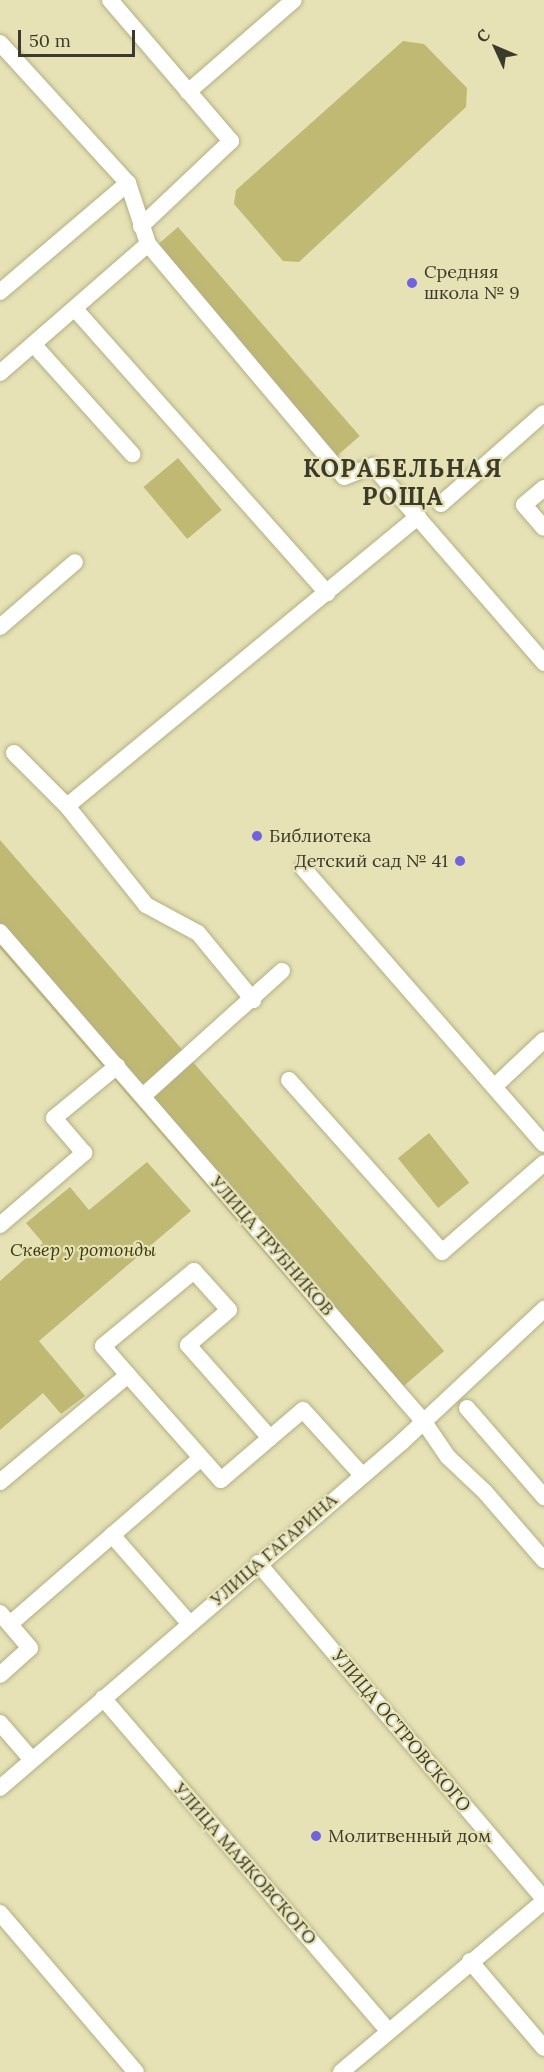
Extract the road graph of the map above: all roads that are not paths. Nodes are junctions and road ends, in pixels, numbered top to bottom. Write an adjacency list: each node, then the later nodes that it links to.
1 (110, 0): 4 (street)
2 (294, 0): 4 (street)
3 (0, 43): 5 (street)
4 (188, 92): 6 (street)
5 (128, 183): 6 (street); 8 (street)
6 (141, 225): 7 (street)
7 (148, 244): 9 (street); 16 (street)
8 (0, 292)
9 (75, 309): 10 (street); 19 (street)
10 (34, 345): 11 (street); 13 (street)
11 (0, 374)
12 (544, 413): 15 (street)
13 (132, 454)
14 (544, 488): 17 (street)
15 (441, 504)
16 (418, 517): 19 (street); 21 (street)
17 (544, 528)
18 (75, 562): 20 (street)
19 (327, 592): 23 (street)
20 (2, 622)
21 (544, 663)
22 (14, 753): 23 (street)
23 (67, 806): 27 (street)
24 (303, 868): 31 (street)
25 (0, 932): 29 (street, УЛИЦА ТРУБНИКОВ)
26 (282, 971): 27 (street)
27 (253, 1000): 32 (street)
28 (544, 1040): 31 (street)
29 (117, 1066): 32 (street, УЛИЦА ТРУБНИКОВ); 35 (street)
30 (289, 1080): 34 (street)
31 (495, 1086): 33 (street)
32 (143, 1096): 39 (street, УЛИЦА ТРУБНИКОВ)
33 (544, 1143)
34 (544, 1163)
35 (0, 1225)
36 (544, 1309): 39 (street, УЛИЦА ГАГАРИНА)
37 (128, 1375): 40 (street); 41 (street); 43 (street)
38 (467, 1408): 44 (street)
39 (424, 1422): 42 (street, УЛИЦА ГАГАРИНА); 46 (street, УЛИЦА ТРУБНИКОВ)
40 (270, 1438): 41 (street); 42 (street)
41 (201, 1458): 45 (street)
42 (362, 1475): 47 (street, УЛИЦА ГАГАРИНА)
43 (0, 1482)
44 (544, 1497)
45 (112, 1535): 48 (street); 49 (street)
46 (544, 1560)
47 (258, 1563): 49 (street, УЛИЦА ГАГАРИНА); 55 (street, УЛИЦА ОСТРОВСКОГО)
48 (5, 1619): 50 (street)
49 (189, 1623): 51 (street, УЛИЦА ГАГАРИНА)
50 (0, 1675)
51 (103, 1698): 53 (street, УЛИЦА ГАГАРИНА); 58 (street, УЛИЦА МАЯКОВСКОГО)
52 (0, 1723): 53 (street)
53 (32, 1760): 54 (street, УЛИЦА ГАГАРИНА)
54 (0, 1788)
55 (544, 1900): 57 (street)
56 (0, 1913): 60 (street)
57 (470, 1961): 58 (street); 59 (street)
58 (387, 2029): 61 (street)
59 (544, 2048)
60 (136, 2072)
61 (341, 2072)

